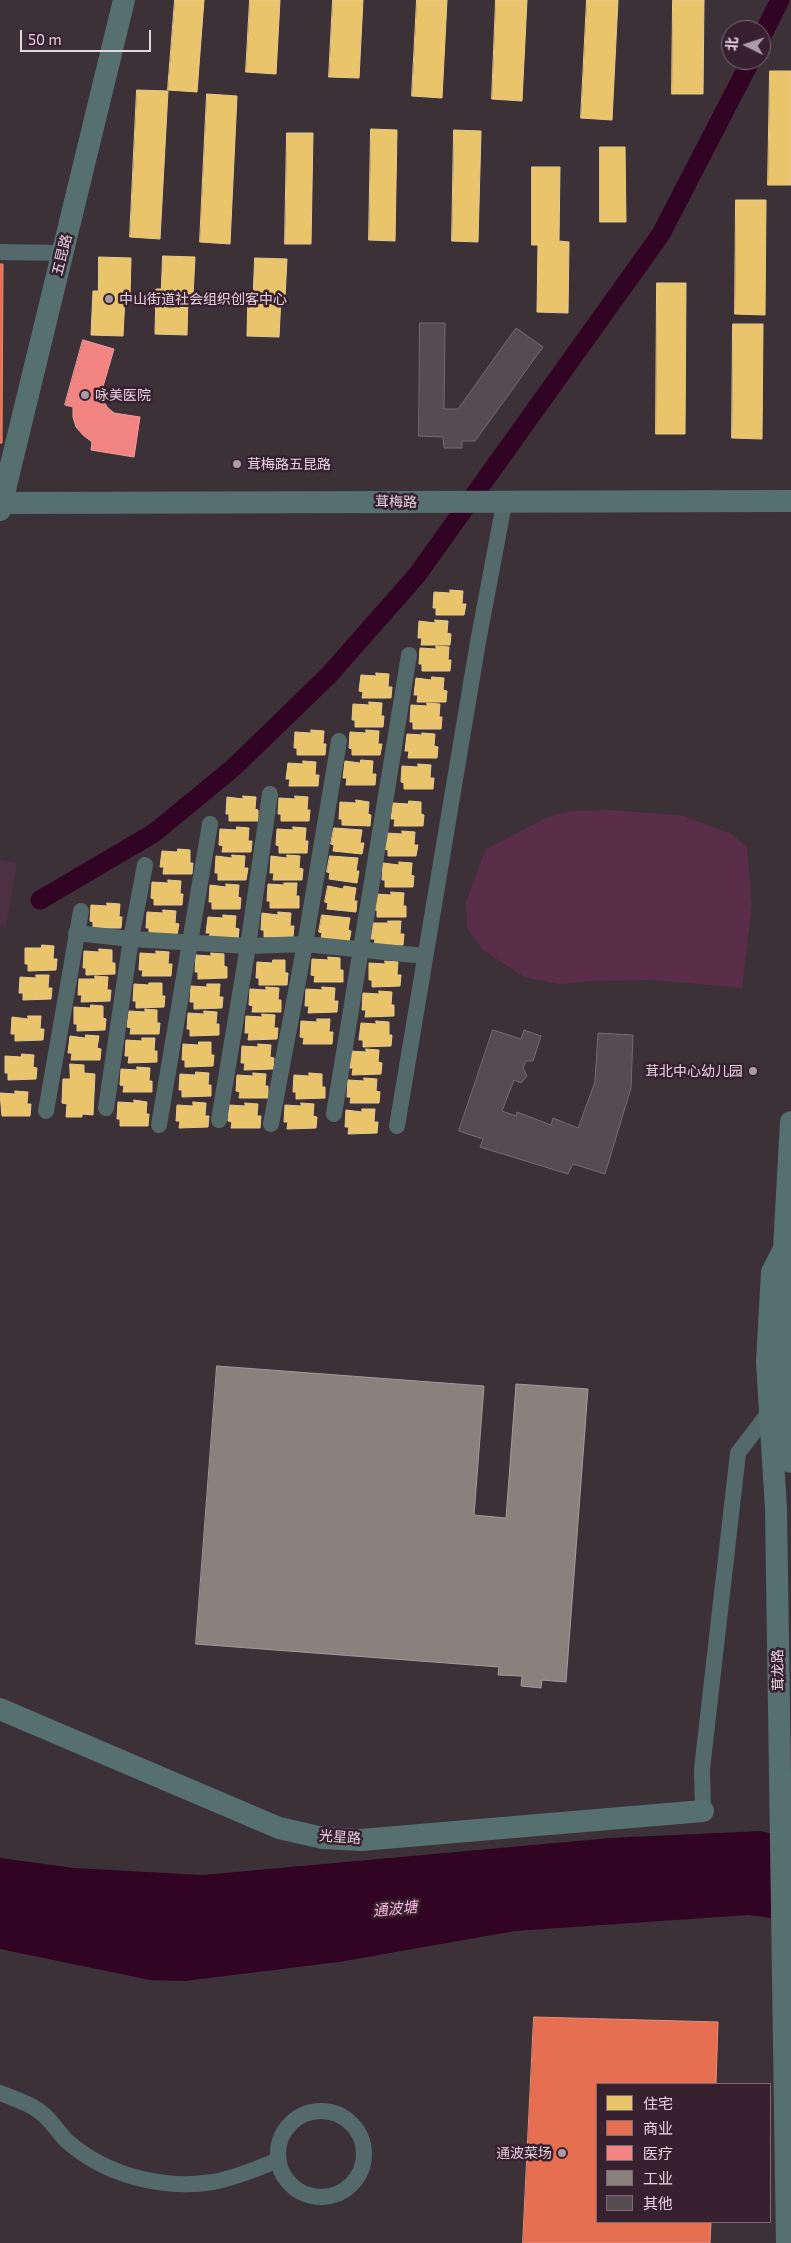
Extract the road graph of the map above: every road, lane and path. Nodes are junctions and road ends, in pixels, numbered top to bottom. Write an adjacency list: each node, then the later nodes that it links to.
1 (124, 0): 3 (street, 五昆路)
2 (0, 252): 3 (street)
3 (63, 253): 6 (street, 五昆路)
4 (791, 501): 5 (street, 茸梅路)
5 (504, 504): 6 (street, 茸梅路); 19 (street)
6 (1, 506)
7 (409, 655): 18 (street)
8 (339, 741): 16 (street)
9 (270, 794): 17 (street)
10 (210, 824): 15 (street)
11 (145, 865): 14 (street)
12 (81, 911): 13 (street)
13 (76, 933): 14 (street); 21 (street)
14 (131, 939): 15 (street); 20 (street)
15 (190, 943): 17 (street); 26 (street)
16 (305, 944): 17 (street); 18 (street); 25 (street)
17 (248, 946): 23 (street)
18 (361, 951): 19 (street); 22 (street)
19 (425, 956): 27 (street)
20 (106, 1108)
21 (46, 1111)
22 (334, 1114)
23 (219, 1120)
24 (791, 1122): 28 (street, 茸龙路)
25 (271, 1124)
26 (159, 1125)
27 (397, 1126)
28 (787, 1250): 29 (street, 茸龙路); 30 (street, 茸龙路)
29 (770, 1411): 32 (street); 35 (street, 茸龙路)
30 (791, 1462)
31 (0, 1709): 32 (street, 光星路)
32 (703, 1811)
33 (0, 2093): 34 (street)
34 (278, 2160): 34 (street)
35 (786, 2243)

